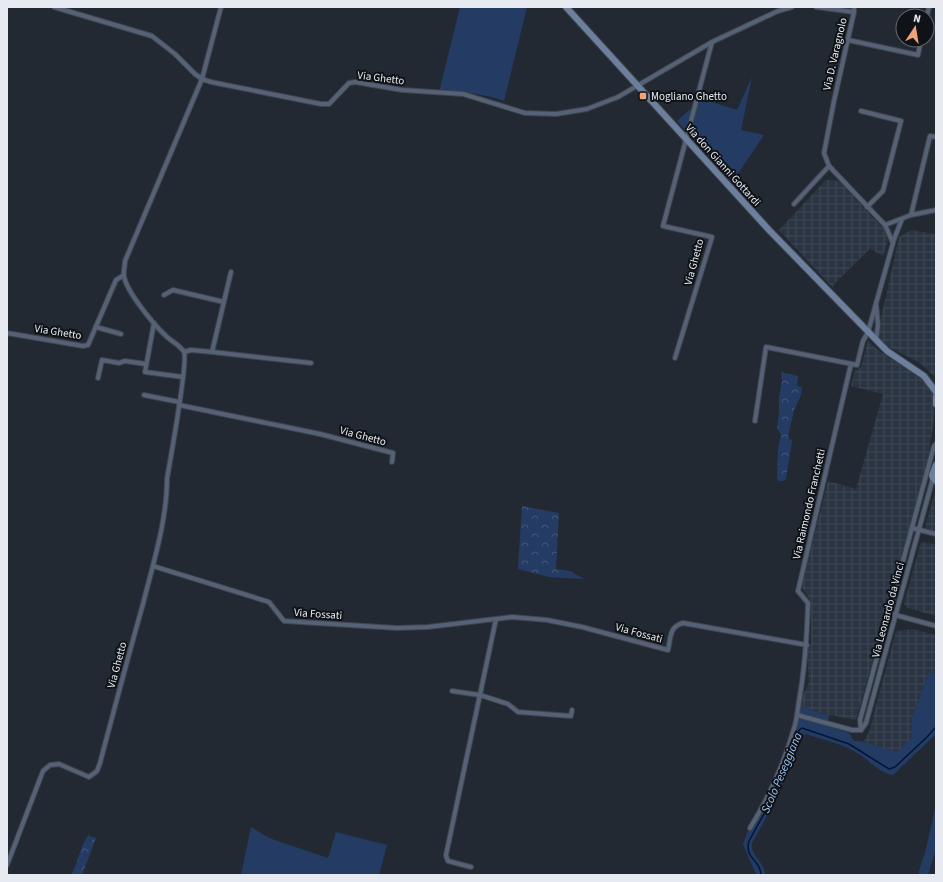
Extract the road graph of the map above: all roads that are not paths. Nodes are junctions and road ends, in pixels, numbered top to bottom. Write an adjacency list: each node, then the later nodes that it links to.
1 (54, 7): 11 (street)
2 (221, 7): 11 (street)
3 (566, 7): 12 (main road, Via don Gianni Gottardi)
4 (792, 7): 9 (street, Via Ghetto)
5 (816, 7): 7 (street)
6 (854, 7): 7 (street)
7 (854, 12): 8 (street, Via D. Varagnolo)
8 (848, 40): 10 (street); 16 (street, Via D. Varagnolo)
9 (712, 42): 12 (street, Via Ghetto); 15 (street, Via Ghetto)
10 (919, 48)
11 (202, 79): 12 (street, Via Ghetto); 25 (street)
12 (637, 86): 15 (main road, Via don Gianni Gottardi)
13 (861, 111): 18 (street)
14 (936, 137): 20 (street)
15 (686, 139): 31 (main road, Via don Gianni Gottardi); 37 (street, Via Ghetto)
16 (830, 166): 17 (street); 18 (street)
17 (794, 204)
18 (867, 207): 22 (street)
19 (936, 210): 20 (street)
20 (911, 215): 21 (street)
21 (902, 219): 22 (street); 23 (street)
22 (885, 225): 23 (street)
23 (893, 243): 27 (street)
24 (231, 272): 28 (street)
25 (124, 276): 29 (street); 30 (street, Via Ghetto)
26 (164, 295): 28 (street)
27 (876, 300): 31 (street); 34 (street)
28 (224, 302): 36 (street)
29 (154, 323): 35 (street); 39 (street)
30 (96, 327): 32 (street, Via Ghetto); 33 (street, Via Ghetto)
31 (868, 332): 34 (main road, Via don Gianni Gottardi); 40 (street, Via Raimondo Franchetti)
32 (7, 333)
33 (121, 334)
34 (876, 340): 43 (main road, Via don Gianni Gottardi)
35 (184, 352): 36 (street); 41 (street, Via Ghetto)
36 (212, 352): 38 (street)
37 (675, 358)
38 (311, 363)
39 (146, 364): 41 (street); 42 (street)
40 (851, 364): 48 (street); 63 (street, Via Raimondo Franchetti)
41 (183, 377): 46 (street, Via Ghetto)
42 (98, 378)
43 (936, 392)
44 (144, 395): 46 (street, Via Ghetto)
45 (936, 397): 47 (main road)
46 (179, 403): 50 (street, Via Ghetto); 58 (street, Via Ghetto)
47 (936, 404)
48 (755, 421)
49 (936, 444): 55 (street)
50 (392, 462)
51 (935, 468): 52 (main road)
52 (934, 480): 54 (street, Via Leonardo da Vinci)
53 (936, 485): 54 (street, Via Leonardo da Vinci)
54 (930, 492): 56 (street, Via Leonardo da Vinci)
55 (912, 528): 56 (street); 59 (street)
56 (920, 530): 57 (street); 60 (street, Via Leonardo da Vinci)
57 (936, 534)
58 (153, 566): 61 (street, Via Fossati); 70 (street, Via Ghetto)
59 (888, 613): 60 (street); 68 (street)
60 (896, 615): 62 (street); 68 (street, Via Leonardo da Vinci)
61 (496, 619): 63 (street, Via Fossati); 65 (street)
62 (936, 626)
63 (807, 645): 67 (street)
64 (452, 691): 65 (street)
65 (480, 695): 66 (street); 71 (street)
66 (572, 710)
67 (797, 715): 68 (street); 69 (street)
68 (861, 730)
69 (750, 828)
70 (7, 865)
71 (470, 867)

